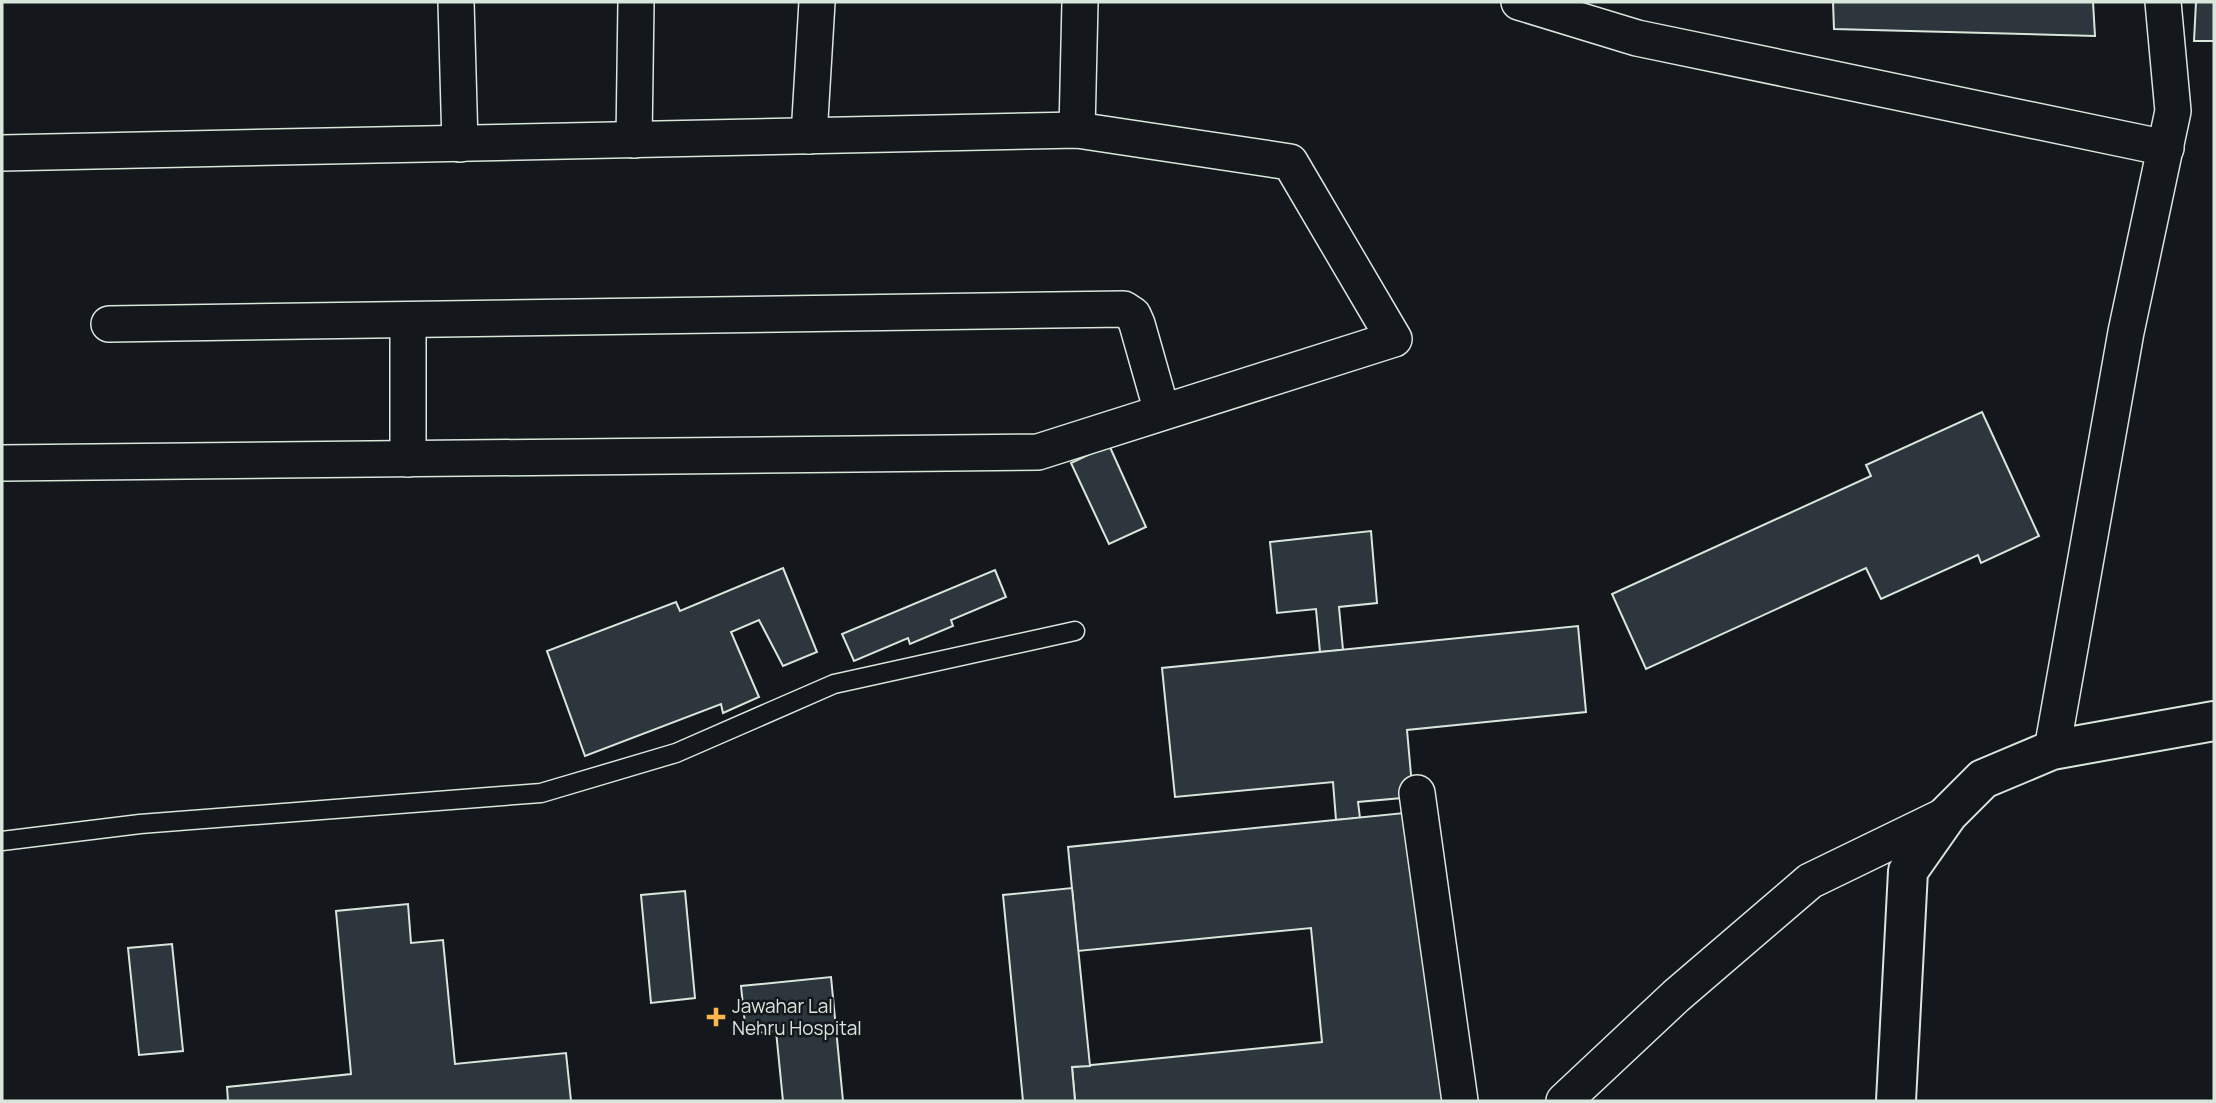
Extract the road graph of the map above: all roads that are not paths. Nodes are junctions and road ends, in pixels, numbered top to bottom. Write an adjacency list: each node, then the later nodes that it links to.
1 (456, 2): 10 (street)
2 (636, 2): 9 (street)
3 (817, 2): 8 (street)
4 (1080, 2): 7 (street)
5 (1519, 2): 11 (street)
6 (2163, 2): 11 (street)
7 (1077, 131): 8 (street); 15 (street)
8 (809, 136): 9 (street)
9 (634, 140): 10 (street)
10 (460, 144): 12 (street)
11 (2166, 148): 20 (street)
12 (2, 153)
13 (408, 320): 14 (street); 15 (street); 16 (street)
14 (109, 324)
15 (1162, 412): 16 (street)
16 (408, 459): 17 (street)
17 (2, 463)
18 (1075, 631): 23 (lane)
19 (2214, 721): 20 (street)
20 (2052, 750): 22 (street)
21 (1417, 793): 24 (street)
22 (1948, 814): 25 (street); 26 (street)
23 (2, 841)
24 (1460, 1101)
25 (1564, 1101)
26 (1896, 1101)

